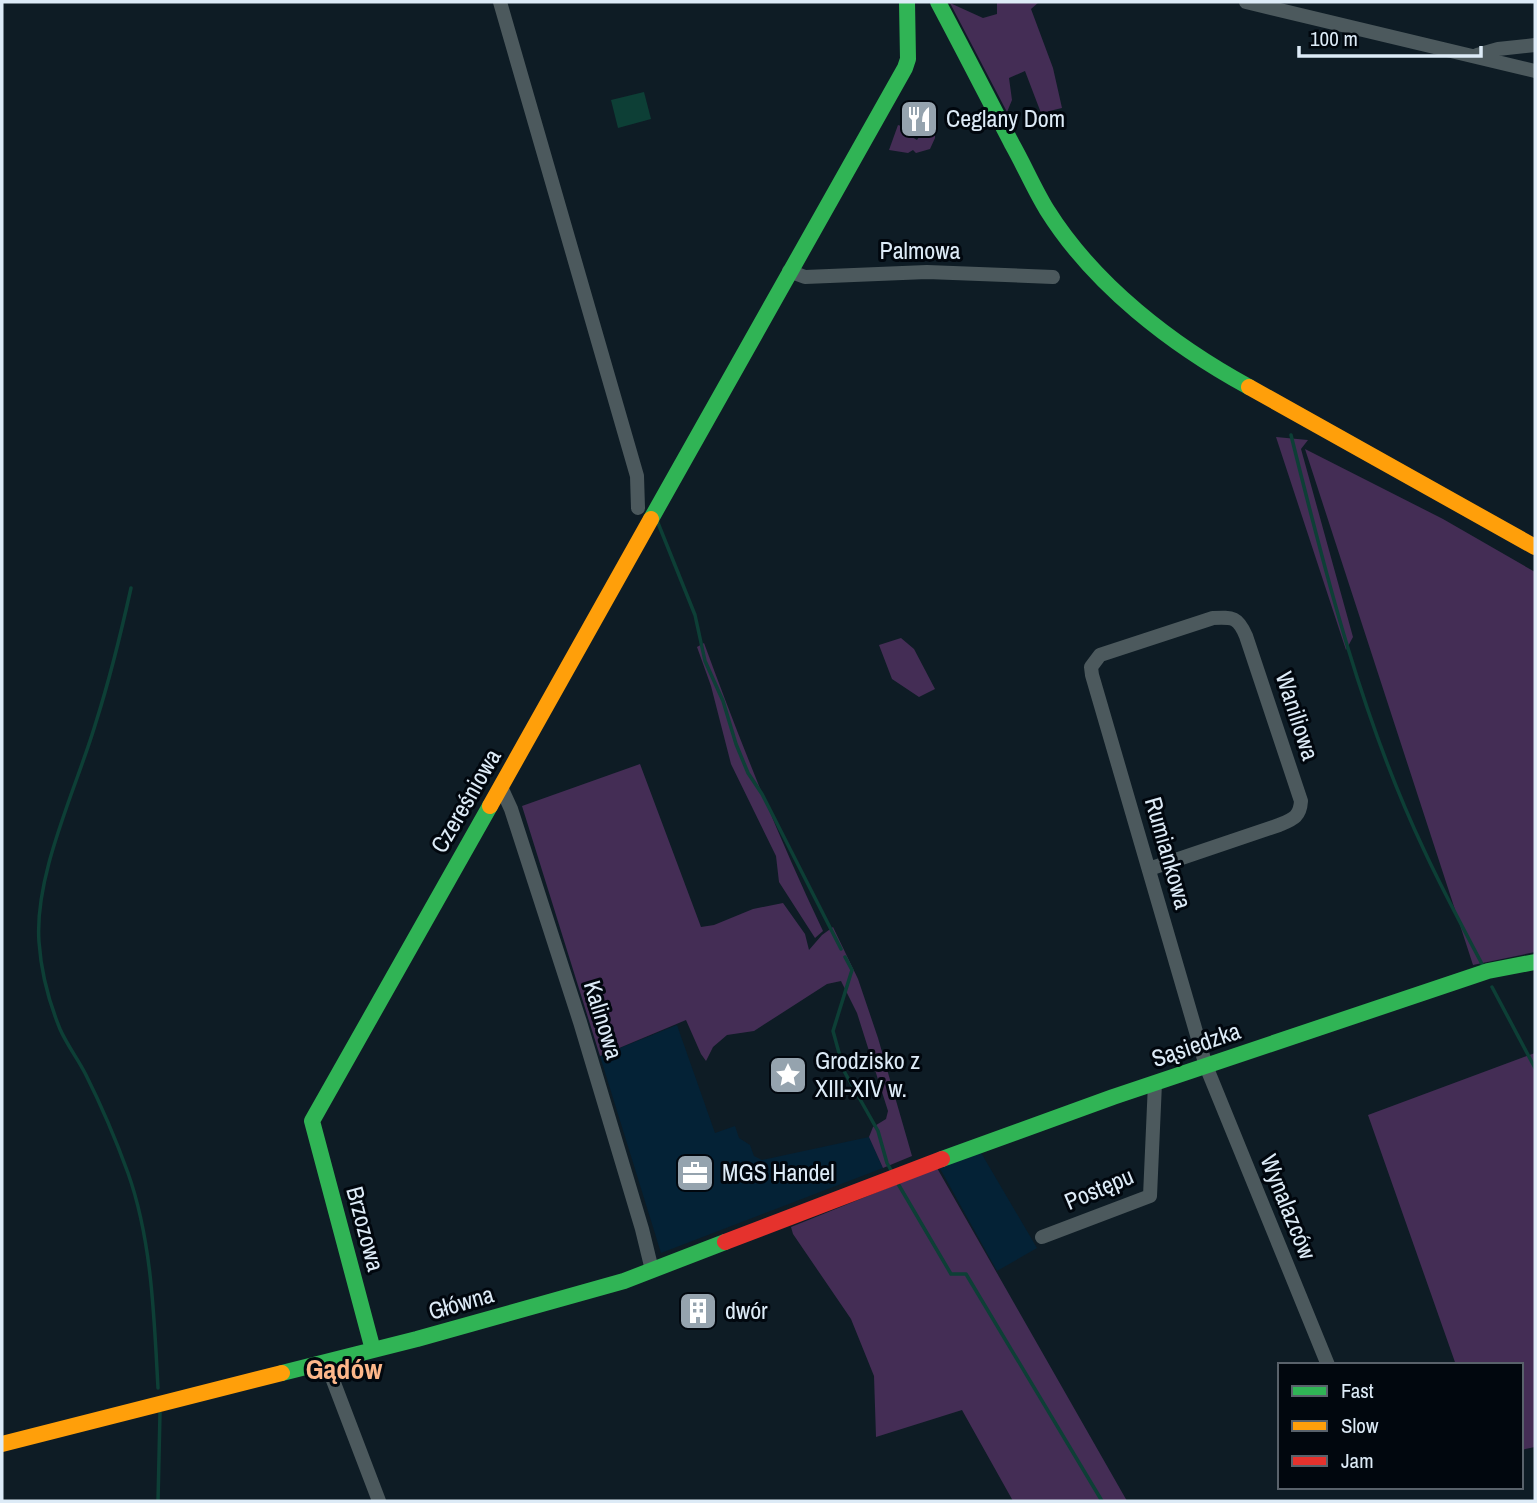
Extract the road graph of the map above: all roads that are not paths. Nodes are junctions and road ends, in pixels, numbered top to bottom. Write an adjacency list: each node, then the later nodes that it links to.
1 (500, 2): 10 (street)
2 (907, 2): 8 (street, Czereśniowa)
3 (937, 2): 11 (street)
4 (1247, 2): 6 (street)
5 (1535, 45): 6 (street)
6 (1476, 55): 7 (street)
7 (1535, 71)
8 (789, 271): 9 (street, Palmowa); 13 (street, Czereśniowa)
9 (1053, 277)
10 (638, 508)
11 (1535, 547)
12 (1100, 655): 14 (street, Rumiankowa); 14 (street, Waniliowa)
13 (500, 787): 18 (street, Czereśniowa); 21 (street, Kalinowa)
14 (1149, 869): 16 (street, Rumiankowa)
15 (1535, 962): 16 (street, Sąsiedzka)
16 (1206, 1066): 17 (street, Sąsiedzka); 24 (street, Wynalazców)
17 (1155, 1083): 19 (street, Sąsiedzka); 20 (street, Postępu)
18 (312, 1121): 22 (street, Brzozowa)
19 (920, 1167): 21 (street, Główna)
20 (1042, 1237)
21 (652, 1270): 22 (street, Główna)
22 (373, 1350): 23 (street, Główna)
23 (327, 1362): 25 (street, Główna); 26 (street)
24 (1327, 1363)
25 (2, 1444)
26 (379, 1501)

